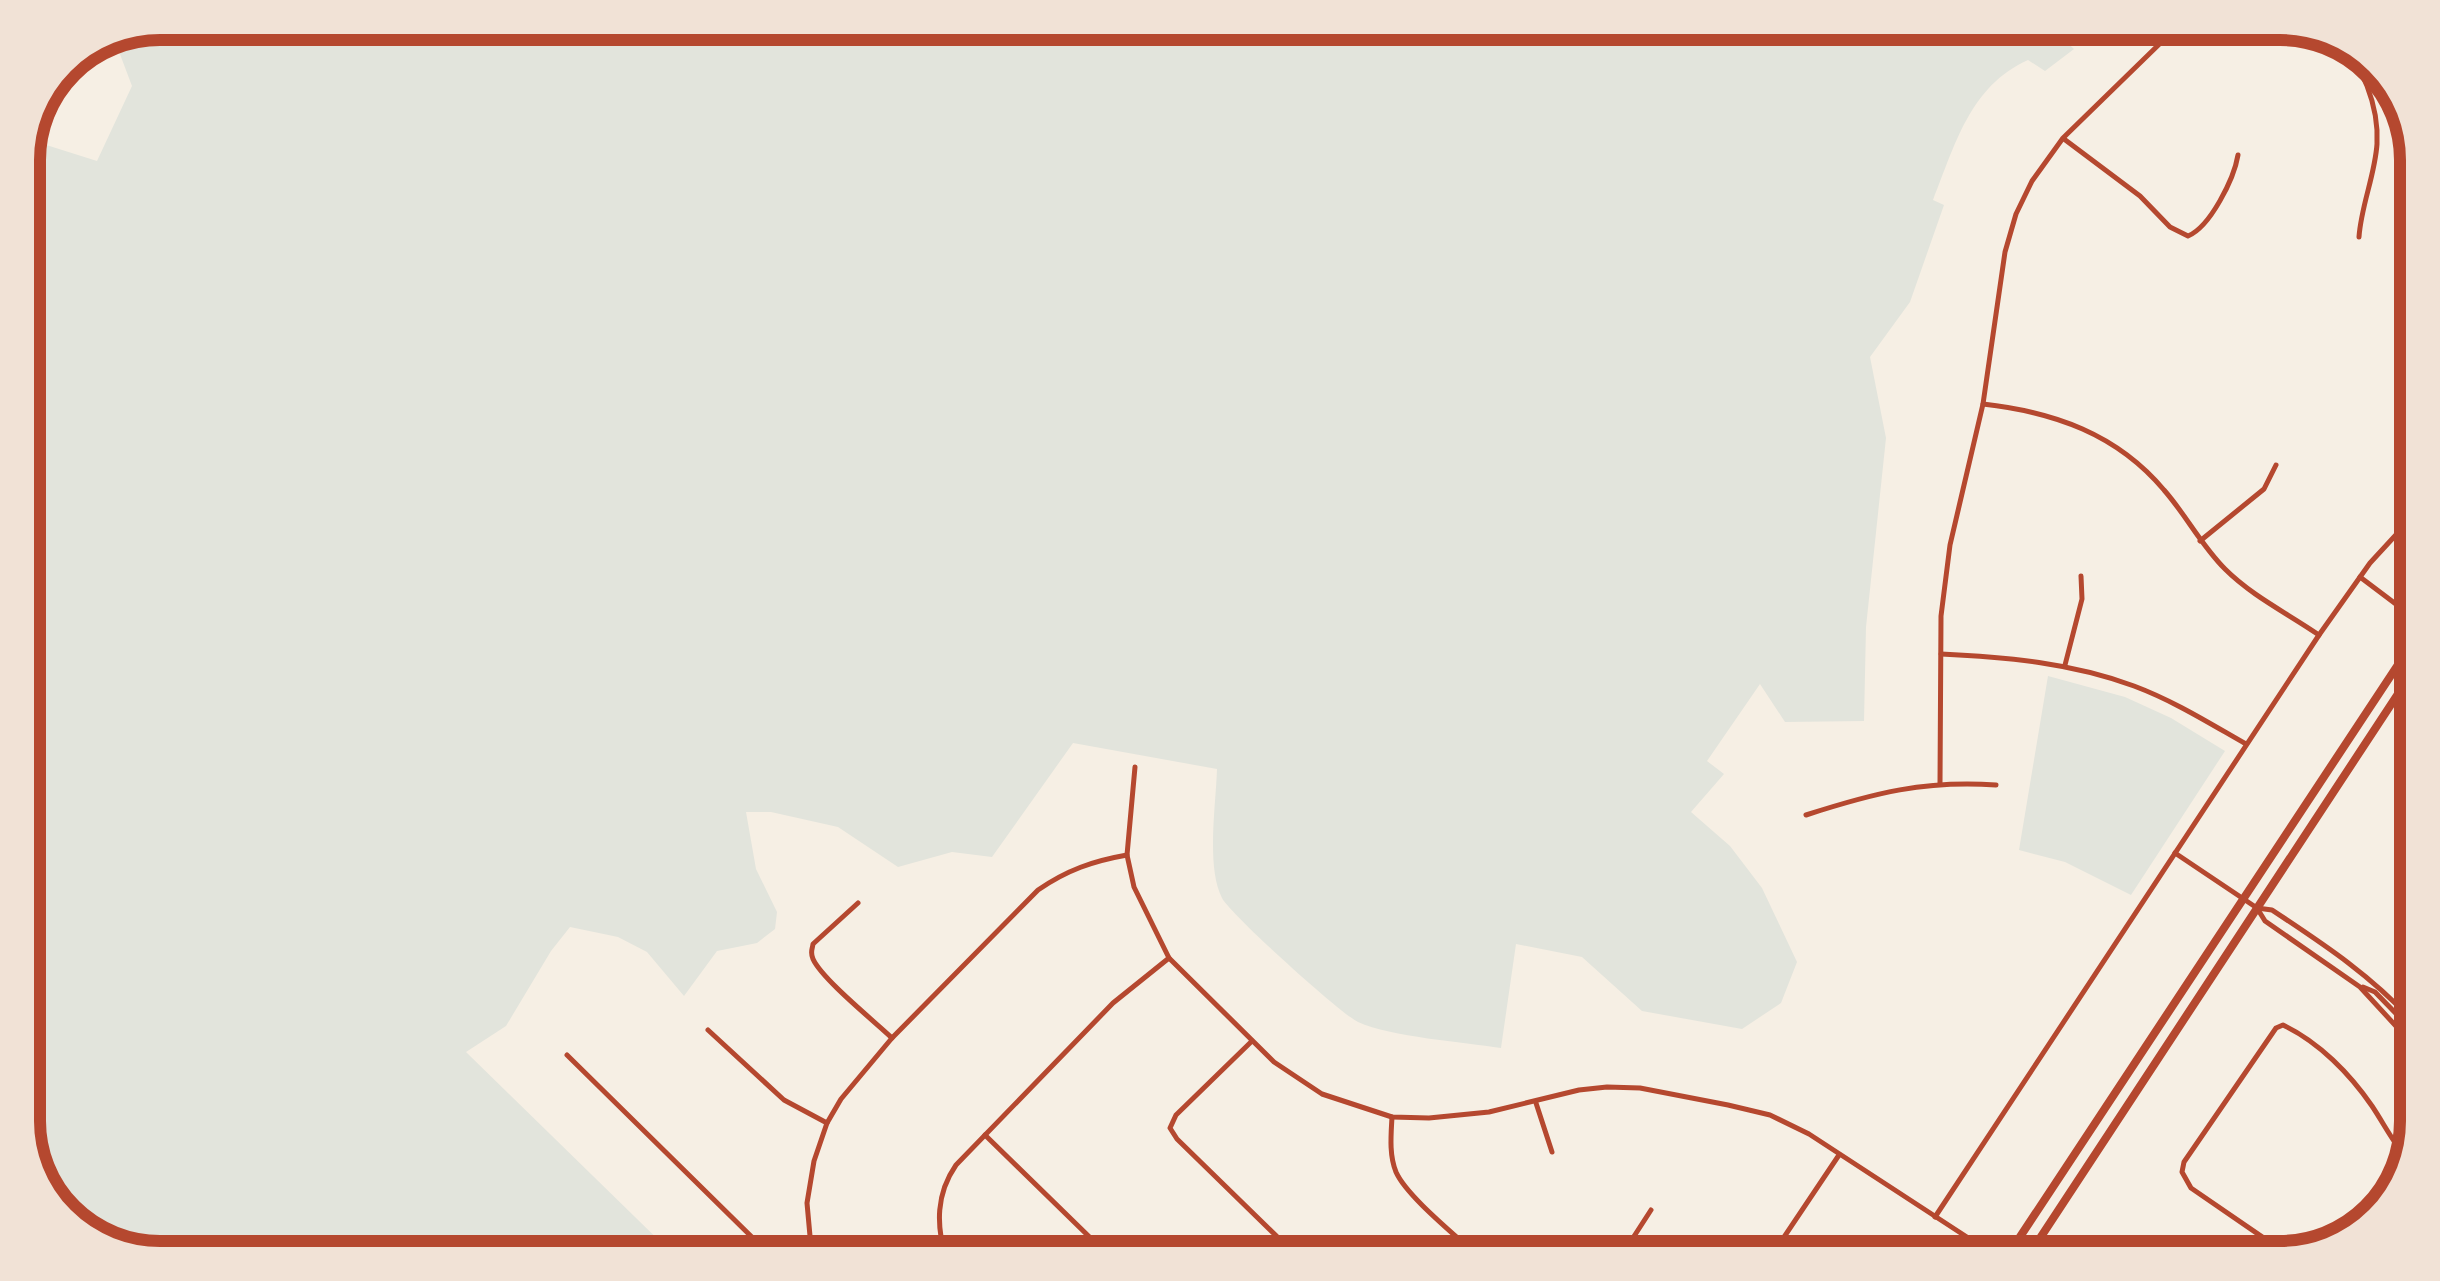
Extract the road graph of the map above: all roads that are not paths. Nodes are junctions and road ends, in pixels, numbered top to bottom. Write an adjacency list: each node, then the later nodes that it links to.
1 (2164, 40): 3 (street)
2 (2361, 72): 5 (street)
3 (2063, 138): 4 (street); 6 (street)
4 (2238, 156)
5 (2359, 237)
6 (1983, 404): 9 (street); 14 (street)
7 (2276, 465): 9 (street)
8 (2400, 531): 11 (street)
9 (2200, 541): 13 (street)
10 (2080, 576): 16 (street)
11 (2360, 576): 12 (street); 13 (street)
12 (2400, 607)
13 (2319, 634): 18 (street)
14 (1940, 654): 16 (street); 20 (street)
15 (2400, 662): 25 (main road)
16 (2066, 666): 18 (street)
17 (2400, 691): 27 (main road)
18 (2246, 744): 23 (street)
19 (1134, 766): 24 (street)
20 (1940, 782): 21 (street); 22 (street)
21 (1996, 785)
22 (1806, 815)
23 (2175, 853): 25 (street); 45 (street)
24 (1127, 855): 28 (street); 34 (street)
25 (2243, 898): 27 (street); 55 (main road)
26 (858, 902): 34 (street)
27 (2257, 908): 29 (street); 30 (street); 56 (main road)
28 (1169, 958): 35 (street); 40 (street)
29 (2360, 987): 31 (street); 33 (street)
30 (2400, 1009)
31 (2400, 1018)
32 (708, 1030): 39 (street)
33 (2400, 1030)
34 (892, 1038): 39 (street)
35 (1252, 1040): 38 (street); 50 (street)
36 (566, 1056): 46 (street)
37 (1536, 1102): 38 (street); 42 (street); 43 (street)
38 (1392, 1116): 51 (street)
39 (827, 1123): 47 (street)
40 (985, 1135): 48 (street); 49 (street)
41 (2397, 1145): 57 (street)
42 (1552, 1152)
43 (1839, 1155): 45 (street); 53 (street)
44 (1651, 1210): 52 (street)
45 (1935, 1217): 54 (street)
46 (756, 1241)
47 (810, 1241)
48 (943, 1241)
49 (1093, 1241)
50 (1281, 1241)
51 (1462, 1241)
52 (1631, 1241)
53 (1784, 1241)
54 (1972, 1241)
55 (2017, 1241)
56 (2038, 1241)
57 (2268, 1241)

